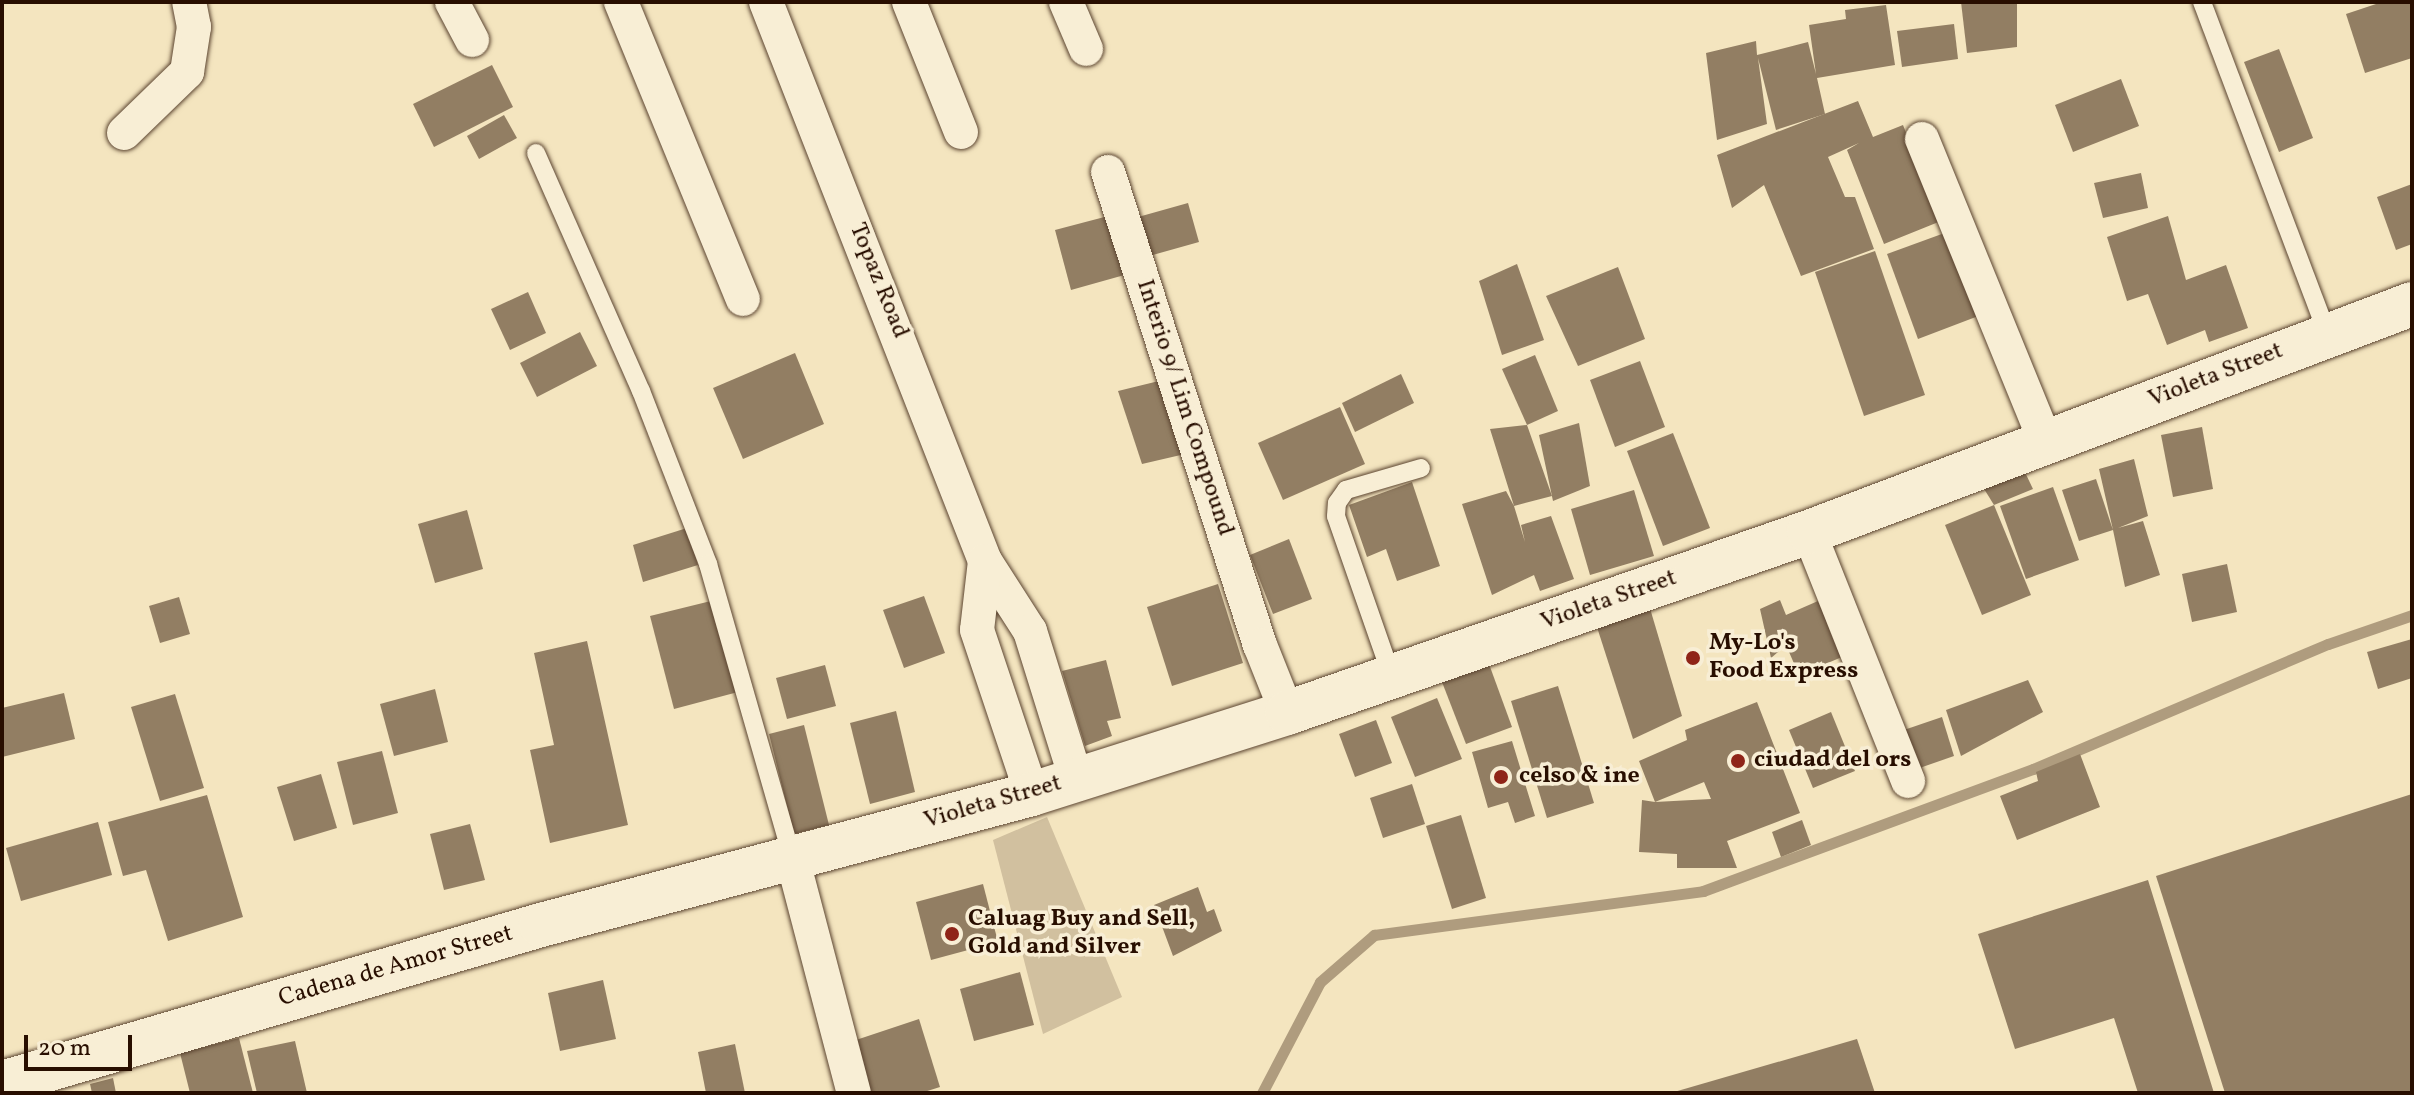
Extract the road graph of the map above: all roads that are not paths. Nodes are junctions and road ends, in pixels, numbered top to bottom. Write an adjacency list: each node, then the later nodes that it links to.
1 (189, 2): 11 (street)
2 (452, 2): 8 (street)
3 (621, 2): 15 (street)
4 (766, 2): 21 (street, Topaz Road)
5 (909, 2): 10 (street)
6 (1066, 2): 9 (street)
7 (2202, 2): 17 (lane)
8 (472, 40)
9 (1086, 49)
10 (961, 132)
11 (124, 133)
12 (1922, 139): 18 (street)
13 (536, 153): 27 (lane)
14 (1108, 172): 23 (street, Interio 9/ Lim Compound)
15 (743, 299)
16 (2412, 304): 17 (main road, Violeta Street)
17 (2327, 333): 18 (main road, Violeta Street)
18 (2046, 443): 20 (main road, Violeta Street)
19 (1421, 468): 22 (lane)
20 (1809, 532): 22 (main road, Violeta Street); 25 (street)
21 (985, 561): 24 (street, Topaz Road); 26 (street, Topaz Road)
22 (1392, 677): 23 (main road, Violeta Street)
23 (1287, 713): 24 (main road, Violeta Street)
24 (1076, 779): 26 (main road, Violeta Street)
25 (1908, 781)
26 (1032, 794): 27 (main road, Violeta Street)
27 (793, 861): 28 (main road, Cadena de Amor Street); 29 (street)
28 (24, 1083)
29 (854, 1093)

